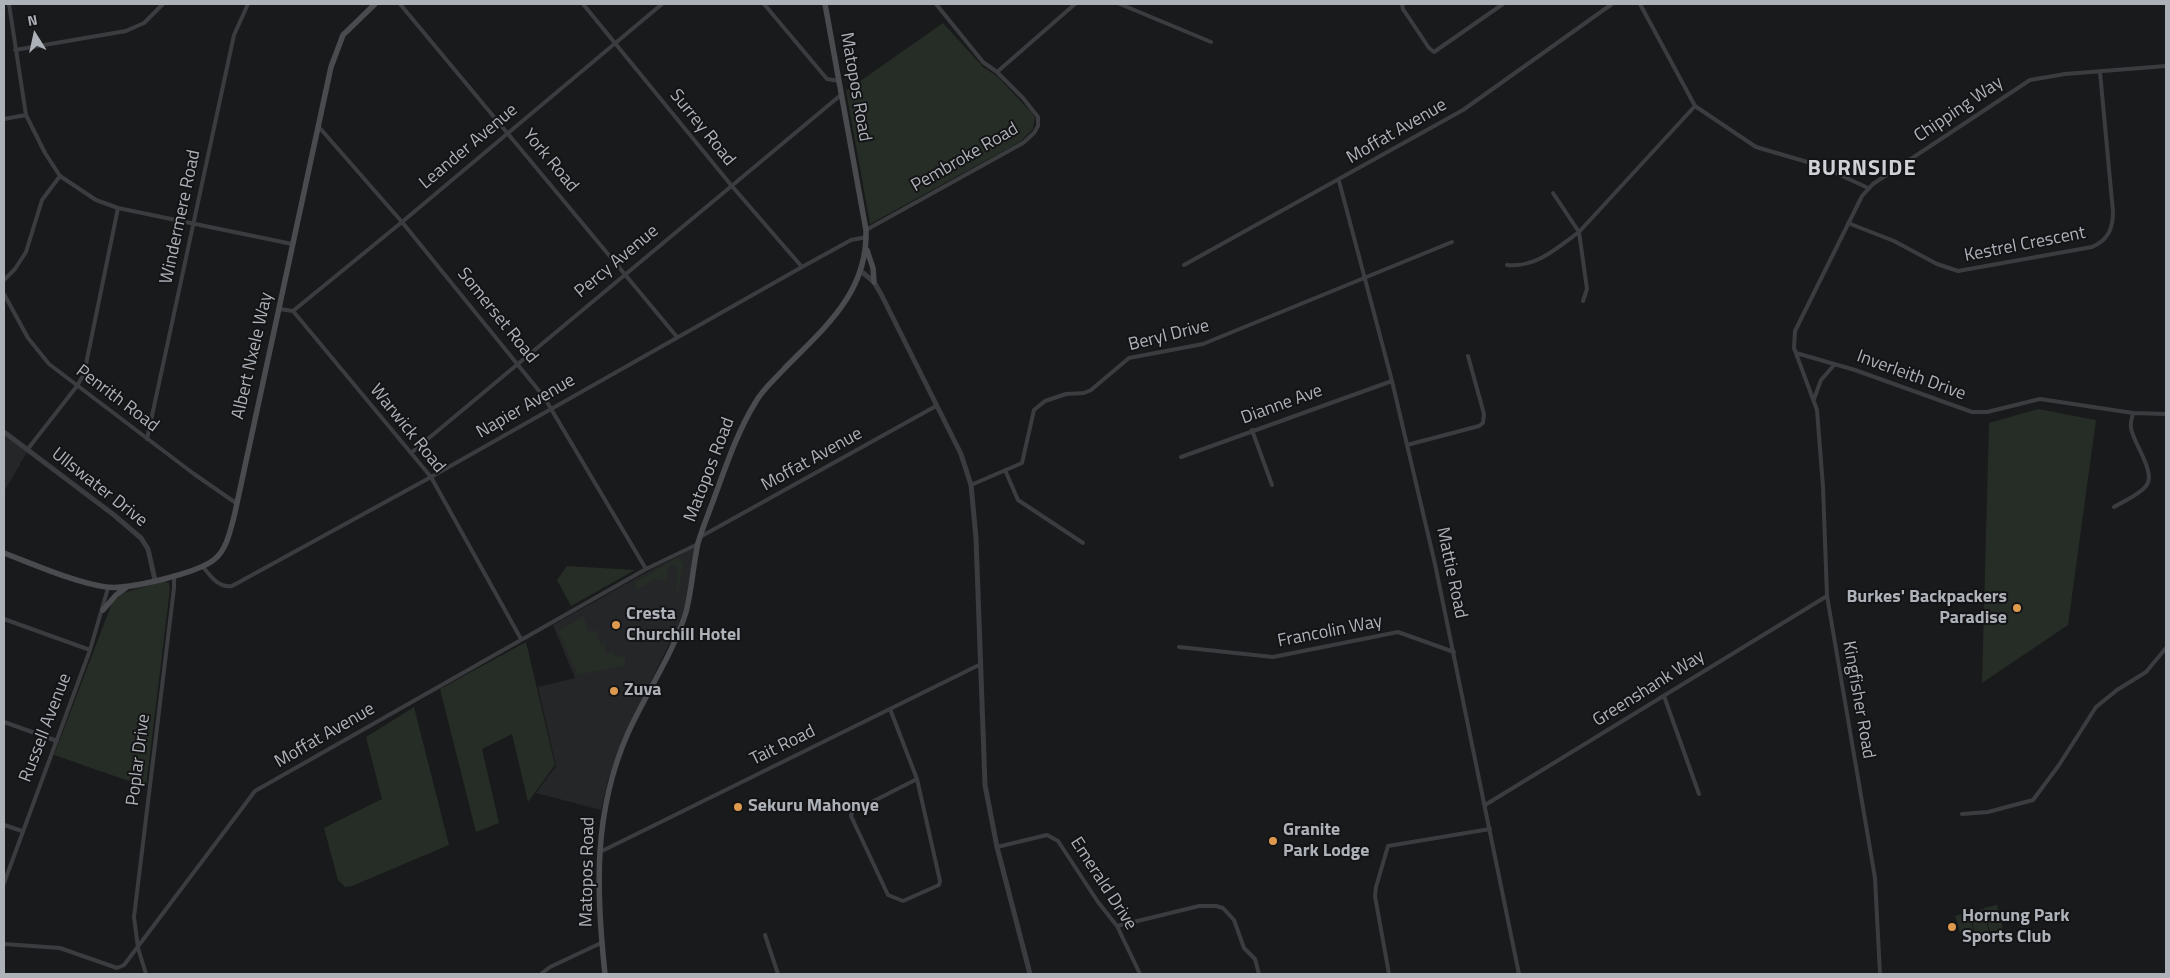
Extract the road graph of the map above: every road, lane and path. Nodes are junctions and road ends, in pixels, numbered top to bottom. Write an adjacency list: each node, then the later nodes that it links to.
1 (9, 4): 21 (street)
2 (163, 4): 21 (street)
3 (248, 4): 39 (street, Windermere Road)
4 (370, 4): 18 (main road, Albert Nxele Way)
5 (375, 4): 18 (main road, Albert Nxele Way)
6 (400, 4): 31 (street, York Road)
7 (582, 4): 20 (street, Surrey Road)
8 (662, 4): 20 (street, Leander Avenue)
9 (764, 4): 25 (street)
10 (825, 4): 25 (main road, Matopos Road)
11 (936, 4): 23 (street, Pembroke Road)
12 (1075, 4): 23 (street)
13 (1120, 4): 19 (street)
14 (1402, 4): 15 (street)
15 (1503, 4)
16 (1612, 4): 33 (street, Moffat Avenue)
17 (1640, 4): 27 (street)
18 (365, 11): 30 (main road, Albert Nxele Way)
19 (1211, 42)
20 (615, 43): 31 (street, Leander Avenue); 34 (street, Surrey Road)
21 (15, 50): 28 (street)
22 (2166, 66): 24 (street, Chipping Way)
23 (997, 72): 42 (street, Pembroke Road)
24 (2100, 72): 35 (street, Chipping Way); 40 (street, Kestrel Crescent)
25 (839, 81): 26 (main road, Matopos Road)
26 (842, 94): 34 (street, Percy Avenue); 42 (main road, Matopos Road)
27 (1695, 106): 35 (street); 41 (street)
28 (26, 115): 29 (street); 32 (street)
29 (4, 118)
30 (317, 124): 38 (street, Somerset Road); 44 (main road, Albert Nxele Way)
31 (507, 132): 38 (street, Leander Avenue); 50 (street, York Road)
32 (60, 176): 37 (street); 52 (street)
33 (1339, 180): 46 (street, Moffat Avenue); 51 (street, Mattie Road)
34 (731, 185): 48 (street, Surrey Road); 50 (street, Percy Avenue)
35 (1868, 188): 40 (street, Chipping Way)
36 (1554, 193): 41 (street)
37 (118, 208): 39 (street); 64 (street)
38 (402, 222): 57 (street, Leander Avenue); 61 (street, Somerset Road)
39 (193, 223): 44 (street); 72 (street, Windermere Road)
40 (1848, 223): 59 (street, Chipping Way)
41 (1579, 232): 47 (street); 55 (street)
42 (866, 234): 45 (main road, Matopos Road); 48 (street, Napier Avenue)
43 (1452, 242): 51 (street)
44 (292, 244): 56 (main road, Albert Nxele Way)
45 (866, 247): 49 (main road, Matopos Road); 53 (main road)
46 (1184, 265)
47 (1508, 265)
48 (802, 267): 58 (street, Napier Avenue)
49 (862, 272): 53 (street); 83 (main road, Matopos Road)
50 (625, 273): 58 (street, York Road); 61 (street, Percy Avenue)
51 (1365, 279): 63 (street, Mattie Road); 77 (street, Beryl Drive)
52 (4, 280)
53 (874, 282): 66 (street)
54 (4, 294): 64 (street, Penrith Road)
55 (1583, 301)
56 (279, 309): 57 (street); 81 (main road, Albert Nxele Way)
57 (293, 311): 75 (street, Warwick Road)
58 (677, 337): 67 (street, Napier Avenue)
59 (1796, 353): 62 (street, Inverleith Drive); 65 (street, Kingfisher Road)
60 (1468, 356): 73 (street)
61 (518, 363): 67 (street, Somerset Road); 75 (street, Percy Avenue)
62 (1835, 364): 65 (street); 68 (street, Inverleith Drive)
63 (1392, 381): 70 (street, Dianne Ave); 73 (street, Mattie Road)
64 (77, 386): 72 (street, Penrith Road); 74 (street)
65 (1814, 399): 92 (street, Kingfisher Road)
66 (936, 406): 79 (street); 83 (street, Moffat Avenue)
67 (551, 409): 78 (street, Napier Avenue); 87 (street, Somerset Road)
68 (2133, 413): 69 (street, Inverleith Drive); 82 (street)
69 (2166, 414)
70 (1252, 430): 76 (street, Dianne Ave); 80 (street)
71 (4, 432): 74 (street, Ullswater Drive)
72 (147, 439): 81 (street, Penrith Road)
73 (1407, 445): 99 (street, Mattie Road)
74 (27, 450): 89 (street, Ullswater Drive)
75 (411, 453): 78 (street, Warwick Road)
76 (1181, 457)
77 (1005, 470): 79 (street, Beryl Drive); 84 (street)
78 (431, 477): 86 (street, Napier Avenue); 95 (street, Warwick Road)
79 (972, 485): 100 (street)
80 (1272, 485)
81 (236, 503): 86 (main road, Albert Nxele Way)
82 (2114, 507)
83 (699, 540): 87 (street, Moffat Avenue); 113 (main road, Matopos Road)
84 (1083, 544)
85 (4, 553): 91 (main road)
86 (203, 567): 88 (main road, Albert Nxele Way)
87 (646, 570): 95 (street, Moffat Avenue)
88 (174, 575): 89 (main road, Albert Nxele Way); 119 (street, Poplar Drive)
89 (155, 580): 90 (main road, Albert Nxele Way)
90 (129, 586): 91 (main road, Albert Nxele Way); 93 (main road)
91 (108, 588): 93 (street, Russell Avenue)
92 (1827, 596): 101 (street, Greenshank Way); 129 (street, Kingfisher Road)
93 (103, 610): 98 (street, Russell Avenue)
94 (4, 619): 98 (street)
95 (521, 640): 119 (street, Moffat Avenue)
96 (1179, 647): 99 (street, Francolin Way)
97 (2166, 648): 108 (street)
98 (90, 650): 104 (street, Russell Avenue)
99 (1454, 652): 107 (street, Mattie Road)
100 (979, 664): 102 (street, Tait Road); 112 (street)
101 (1664, 696): 106 (street); 107 (street, Greenshank Way)
102 (890, 709): 105 (street); 113 (street, Tait Road)
103 (4, 722): 104 (street)
104 (57, 741): 111 (street, Russell Avenue)
105 (917, 779): 105 (street)
106 (1698, 794)
107 (1486, 805): 110 (street, Mattie Road)
108 (1962, 814)
109 (4, 825): 111 (street)
110 (1490, 829): 127 (street); 128 (street, Mattie Road)
111 (22, 831): 114 (street, Russell Avenue)
112 (996, 847): 115 (street, Emerald Drive); 124 (street)
113 (599, 852): 117 (main road, Matopos Road)
114 (4, 884)
115 (1117, 926): 125 (street, Emerald Drive); 126 (street)
116 (765, 935): 123 (street)
117 (602, 943): 121 (street); 122 (main road, Matopos Road)
118 (4, 944): 119 (street, Moffat Avenue)
119 (138, 948): 120 (street, Poplar Drive)
120 (146, 974)
121 (541, 974)
122 (605, 974)
123 (778, 974)
124 (1030, 974)
125 (1140, 974)
126 (1259, 974)
127 (1389, 974)
128 (1519, 974)
129 (1880, 974)

